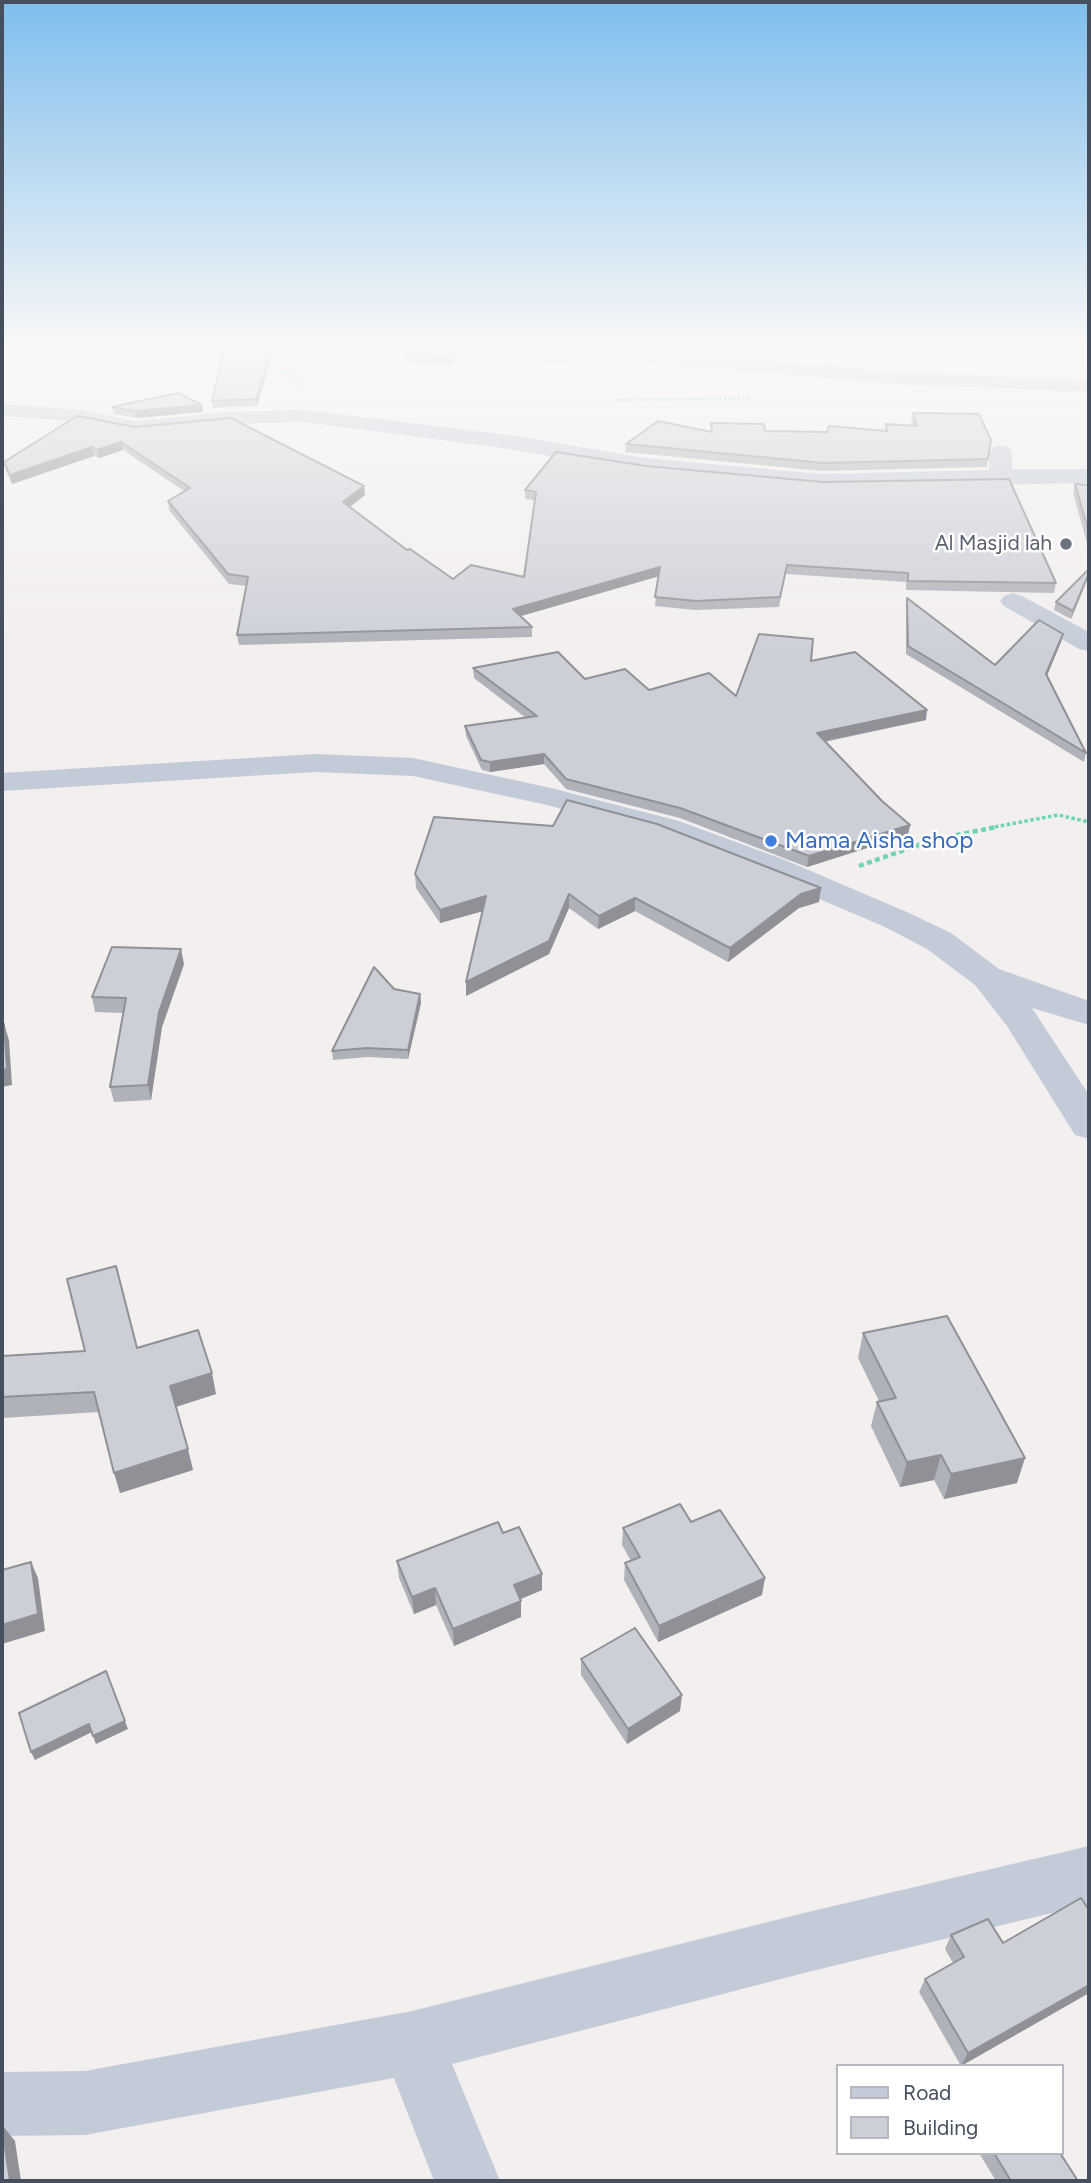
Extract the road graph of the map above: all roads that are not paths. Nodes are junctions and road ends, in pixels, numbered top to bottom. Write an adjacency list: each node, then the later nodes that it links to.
1 (550, 449): 3 (street)
2 (1001, 452): 3 (street)
3 (1000, 476): 4 (street)
4 (1089, 476)
5 (1013, 601): 6 (street)
6 (1089, 643)
7 (2, 782): 8 (street)
8 (986, 977): 9 (street); 10 (street)
9 (1089, 1013)
10 (1089, 1125)
11 (1089, 1875): 12 (street)
12 (412, 2043): 13 (street); 14 (street)
13 (2, 2104)
14 (467, 2181)

